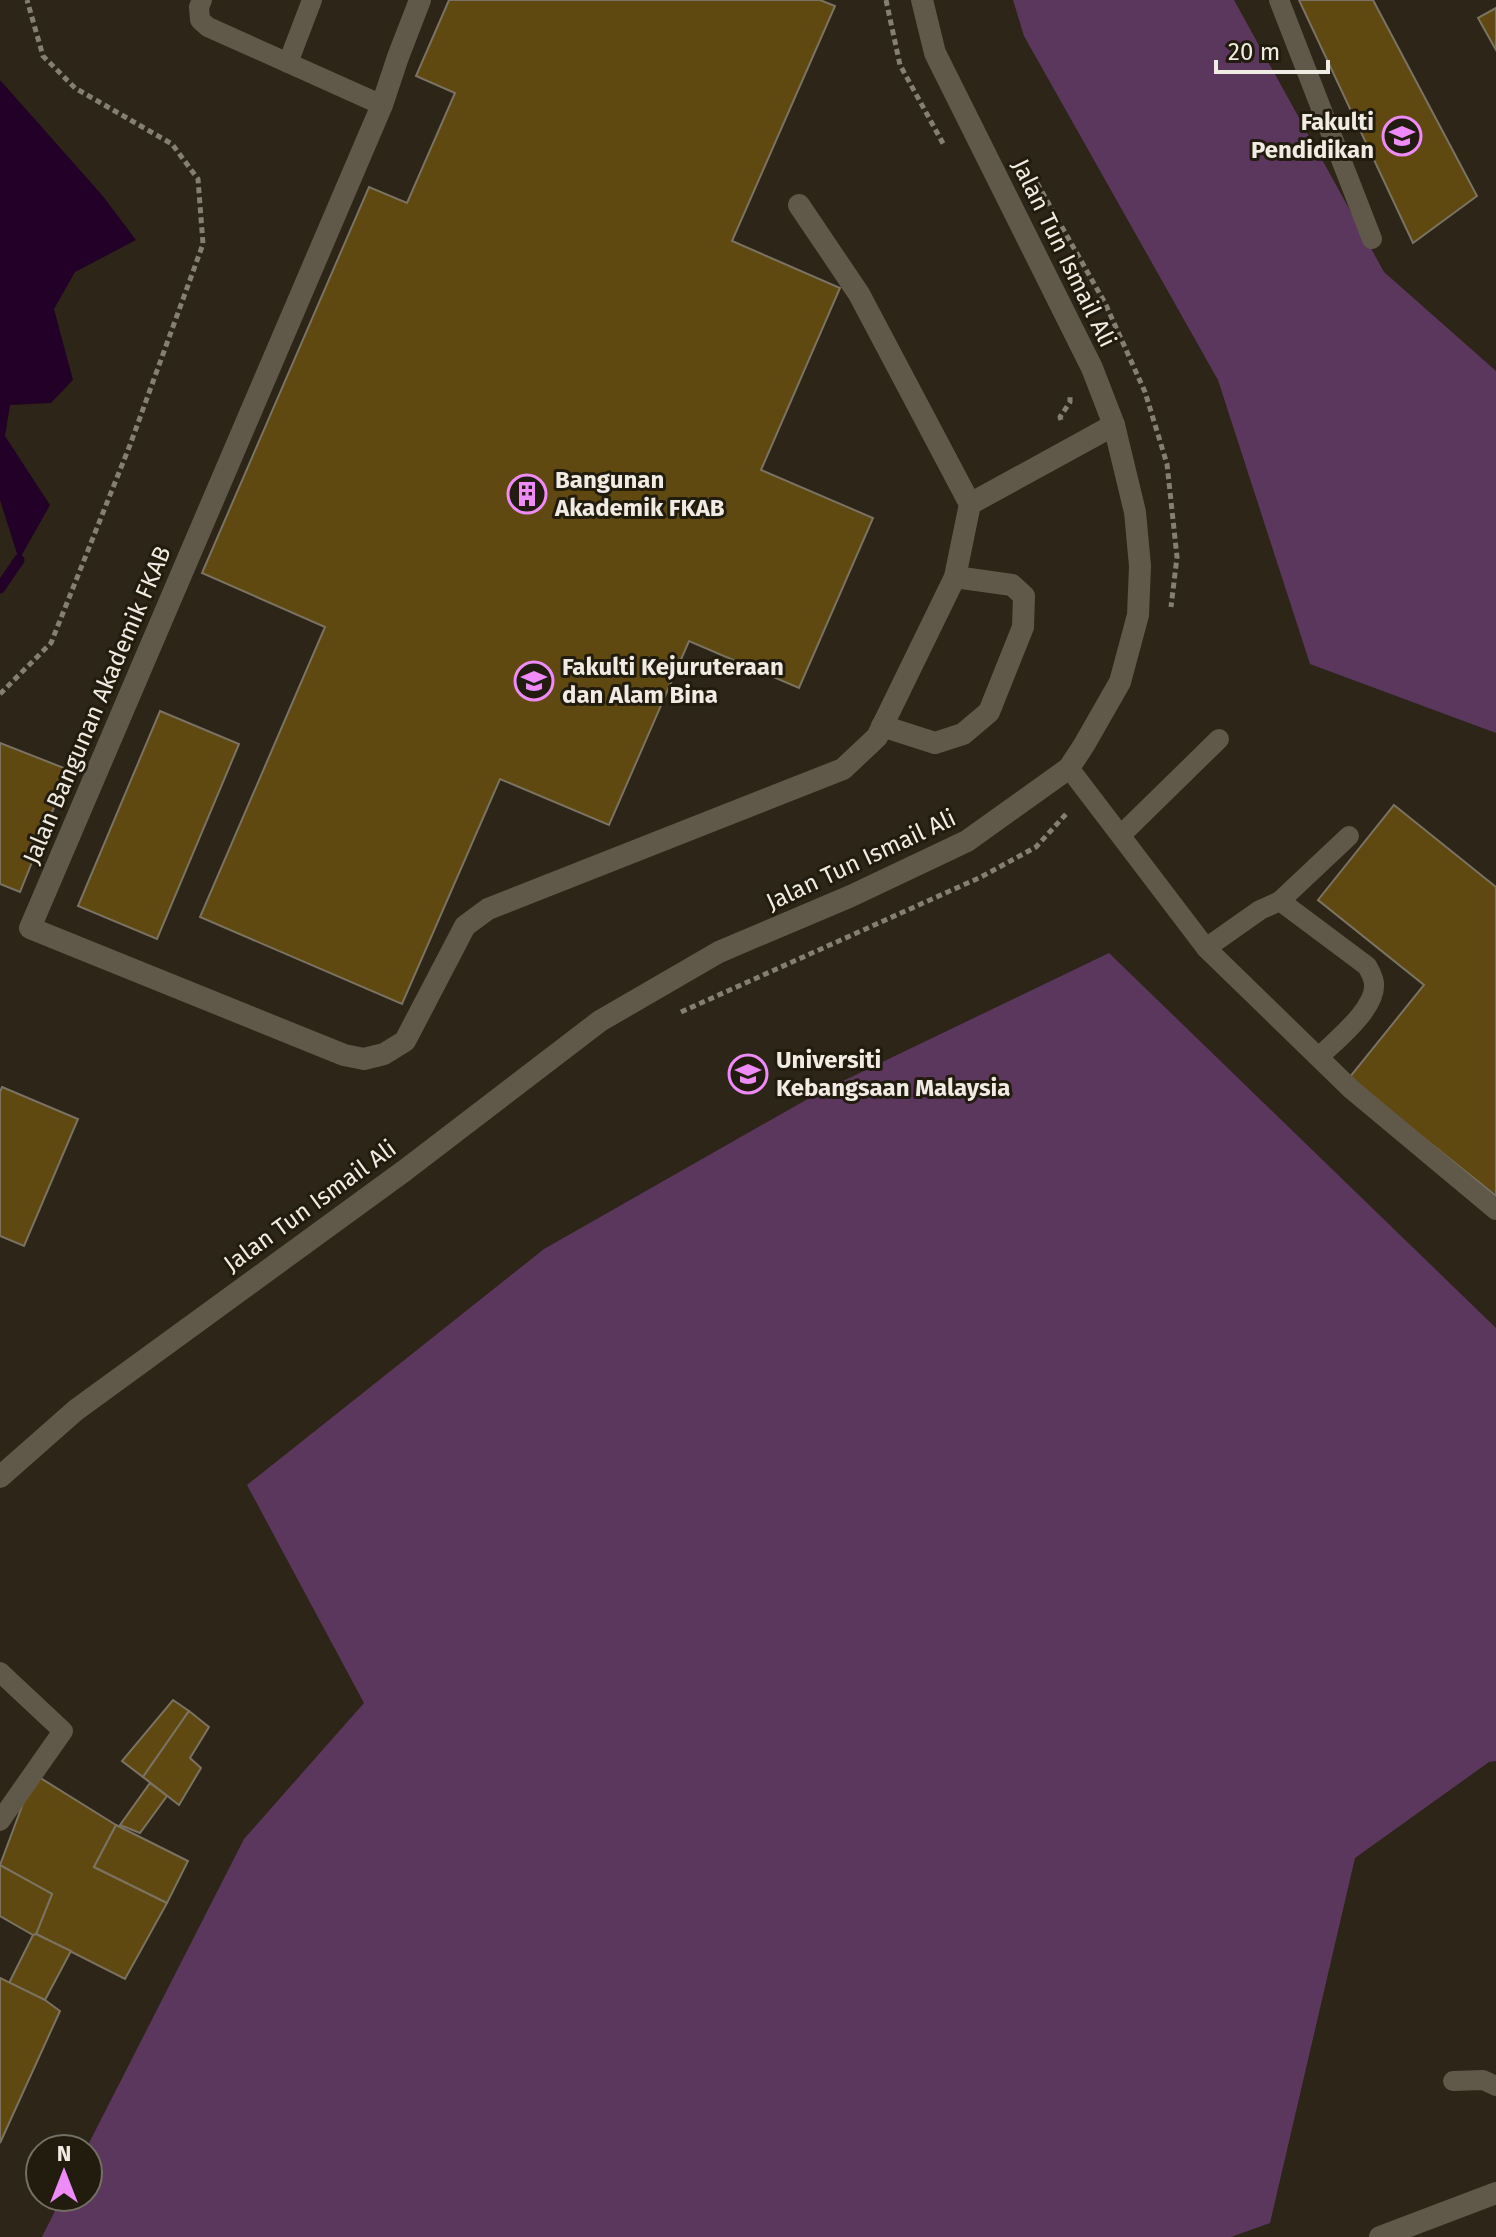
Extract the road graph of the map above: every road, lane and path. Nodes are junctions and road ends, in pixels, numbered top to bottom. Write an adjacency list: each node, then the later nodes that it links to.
1 (27, 0): 16 (path)
2 (202, 0): 7 (lane)
3 (312, 0): 7 (lane)
4 (420, 0): 8 (street, Jalan Bangunan Akademik FKAB)
5 (922, 0): 12 (street, Jalan Tun Ismail Ali)
6 (1279, 0): 11 (lane)
7 (288, 63): 8 (lane)
8 (382, 105): 17 (street, Jalan Bangunan Akademik FKAB)
9 (1034, 178): 15 (path)
10 (799, 205): 13 (street)
11 (1372, 239)
12 (1114, 425): 13 (street); 19 (street, Jalan Tun Ismail Ali)
13 (970, 504): 14 (street, Jalan Bangunan Akademik FKAB)
14 (955, 577): 17 (street, Jalan Bangunan Akademik FKAB); 17 (street)
15 (1170, 617)
16 (0, 694)
17 (882, 726)
18 (1219, 739): 21 (lane)
19 (1069, 768): 20 (lane); 28 (street, Jalan Tun Ismail Ali)
20 (1085, 789): 21 (lane); 25 (path)
21 (1121, 835): 24 (lane)
22 (1349, 836): 23 (lane)
23 (1280, 901): 24 (lane); 26 (lane)
24 (1206, 948): 26 (lane)
25 (674, 1015)
26 (1319, 1057): 27 (lane)
27 (1496, 1210)
28 (0, 1477)
29 (0, 1672): 30 (lane)
30 (0, 1821)
31 (1453, 2081): 32 (lane)
32 (1496, 2086)
33 (1496, 2193): 34 (street)
34 (1380, 2237)

